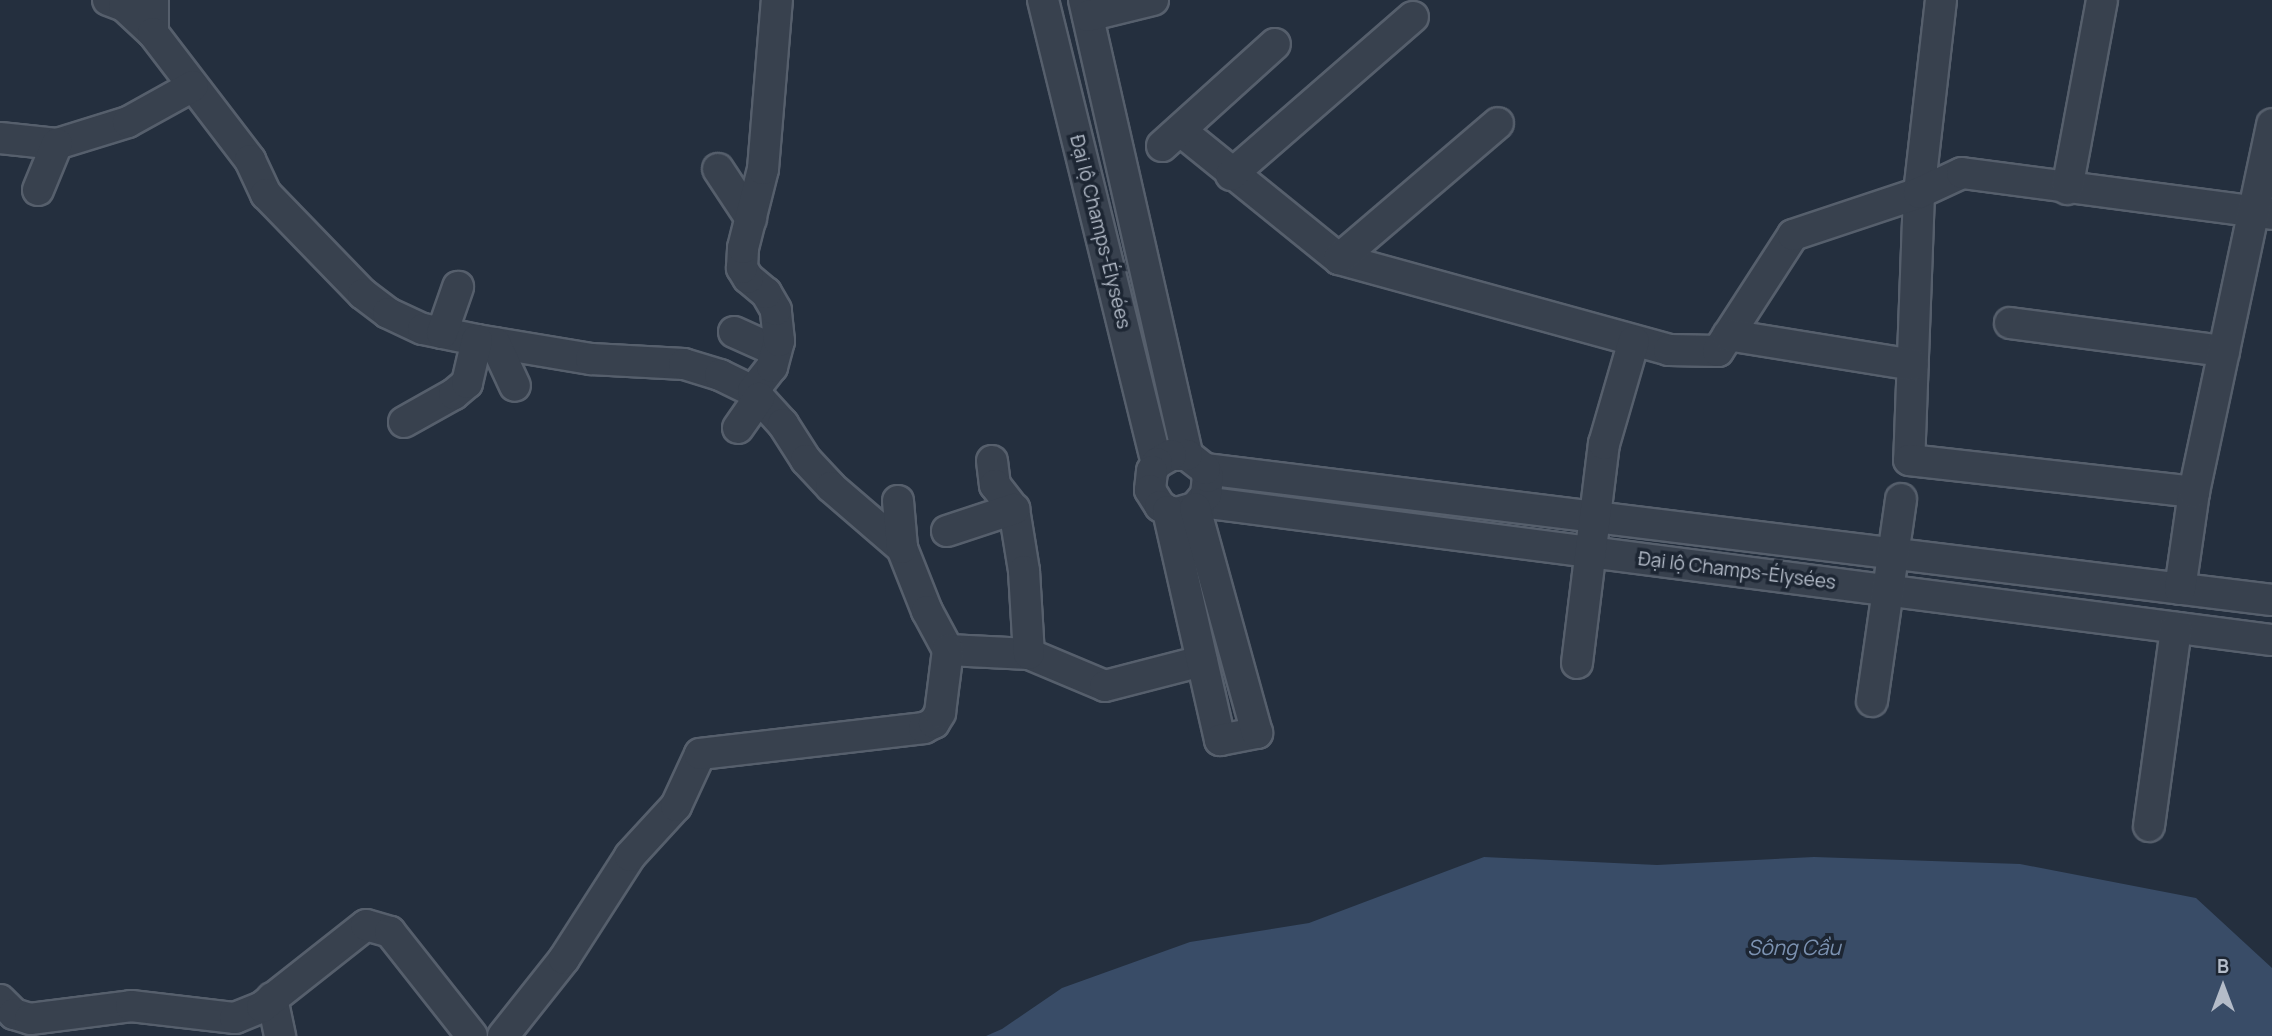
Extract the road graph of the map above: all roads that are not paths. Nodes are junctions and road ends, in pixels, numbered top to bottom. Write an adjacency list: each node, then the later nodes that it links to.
1 (108, 0): 10 (street)
2 (153, 0): 10 (street)
3 (778, 0): 23 (street)
4 (1043, 0): 41 (street, Đại lộ Champs-Élysées)
5 (1153, 0): 8 (street)
6 (2102, 0): 19 (street)
7 (1934, 1): 21 (street)
8 (1086, 8): 40 (street, Đại lộ Champs-Élysées)
9 (1413, 16): 18 (street)
10 (153, 33): 12 (street)
11 (1275, 44): 18 (street)
12 (193, 86): 16 (street); 28 (street)
13 (1497, 124): 24 (street)
14 (2272, 124): 22 (street)
15 (0, 138): 16 (street)
16 (57, 144): 20 (street)
17 (718, 169): 23 (street)
18 (1231, 175): 24 (street)
19 (2067, 188): 21 (street); 22 (street)
20 (38, 190)
21 (1920, 193): 29 (street); 34 (street)
22 (2263, 213): 33 (street)
23 (751, 219): 32 (street)
24 (1339, 259): 30 (street)
25 (458, 286): 28 (street)
26 (2010, 323): 33 (street)
27 (734, 332): 32 (street)
28 (442, 333): 31 (street)
29 (1728, 335): 30 (street); 34 (street)
30 (1633, 341): 47 (street)
31 (486, 342): 35 (street); 36 (street); 37 (street)
32 (776, 351): 36 (street)
33 (2224, 351): 42 (street)
34 (1913, 365): 42 (street)
35 (515, 386)
36 (756, 395): 38 (street); 49 (street)
37 (404, 422)
38 (738, 428)
39 (992, 461): 46 (street)
40 (1196, 462): 41 (street, Đại lộ Champs-Élysées); 45 (street, Đại lộ Champs-Élysées); 47 (street, Đại lộ Champs-Élysées)
41 (1157, 463): 45 (street, Đại lộ Champs-Élysées)
42 (2194, 492): 52 (street)
43 (1901, 499): 51 (street)
44 (898, 501): 49 (street)
45 (1188, 507): 50 (street, Đại lộ Champs-Élysées); 59 (street, Đại lộ Champs-Élysées); 59 (street, Đại lộ Champs-Élysées)
46 (1014, 509): 48 (street); 58 (street)
47 (1594, 519): 50 (street); 51 (street, Đại lộ Champs-Élysées)
48 (947, 531)
49 (902, 548): 57 (street)
50 (1589, 552): 53 (street, Đại lộ Champs-Élysées); 60 (street)
51 (1892, 555): 52 (street, Đại lộ Champs-Élysées); 53 (street)
52 (2180, 589): 54 (street, Đại lộ Champs-Élysées)
53 (1887, 590): 55 (street, Đại lộ Champs-Élysées); 61 (street)
54 (2272, 600)
55 (2176, 628): 56 (street, Đại lộ Champs-Élysées); 62 (street)
56 (2272, 640)
57 (948, 650): 58 (street); 67 (street)
58 (1029, 653): 59 (street)
59 (1202, 661)
60 (1577, 663)
61 (1872, 701)
62 (2149, 826)
63 (272, 998): 64 (street); 65 (street); 66 (street)
64 (0, 1000)
65 (280, 1036)
66 (472, 1036)
67 (503, 1036)

